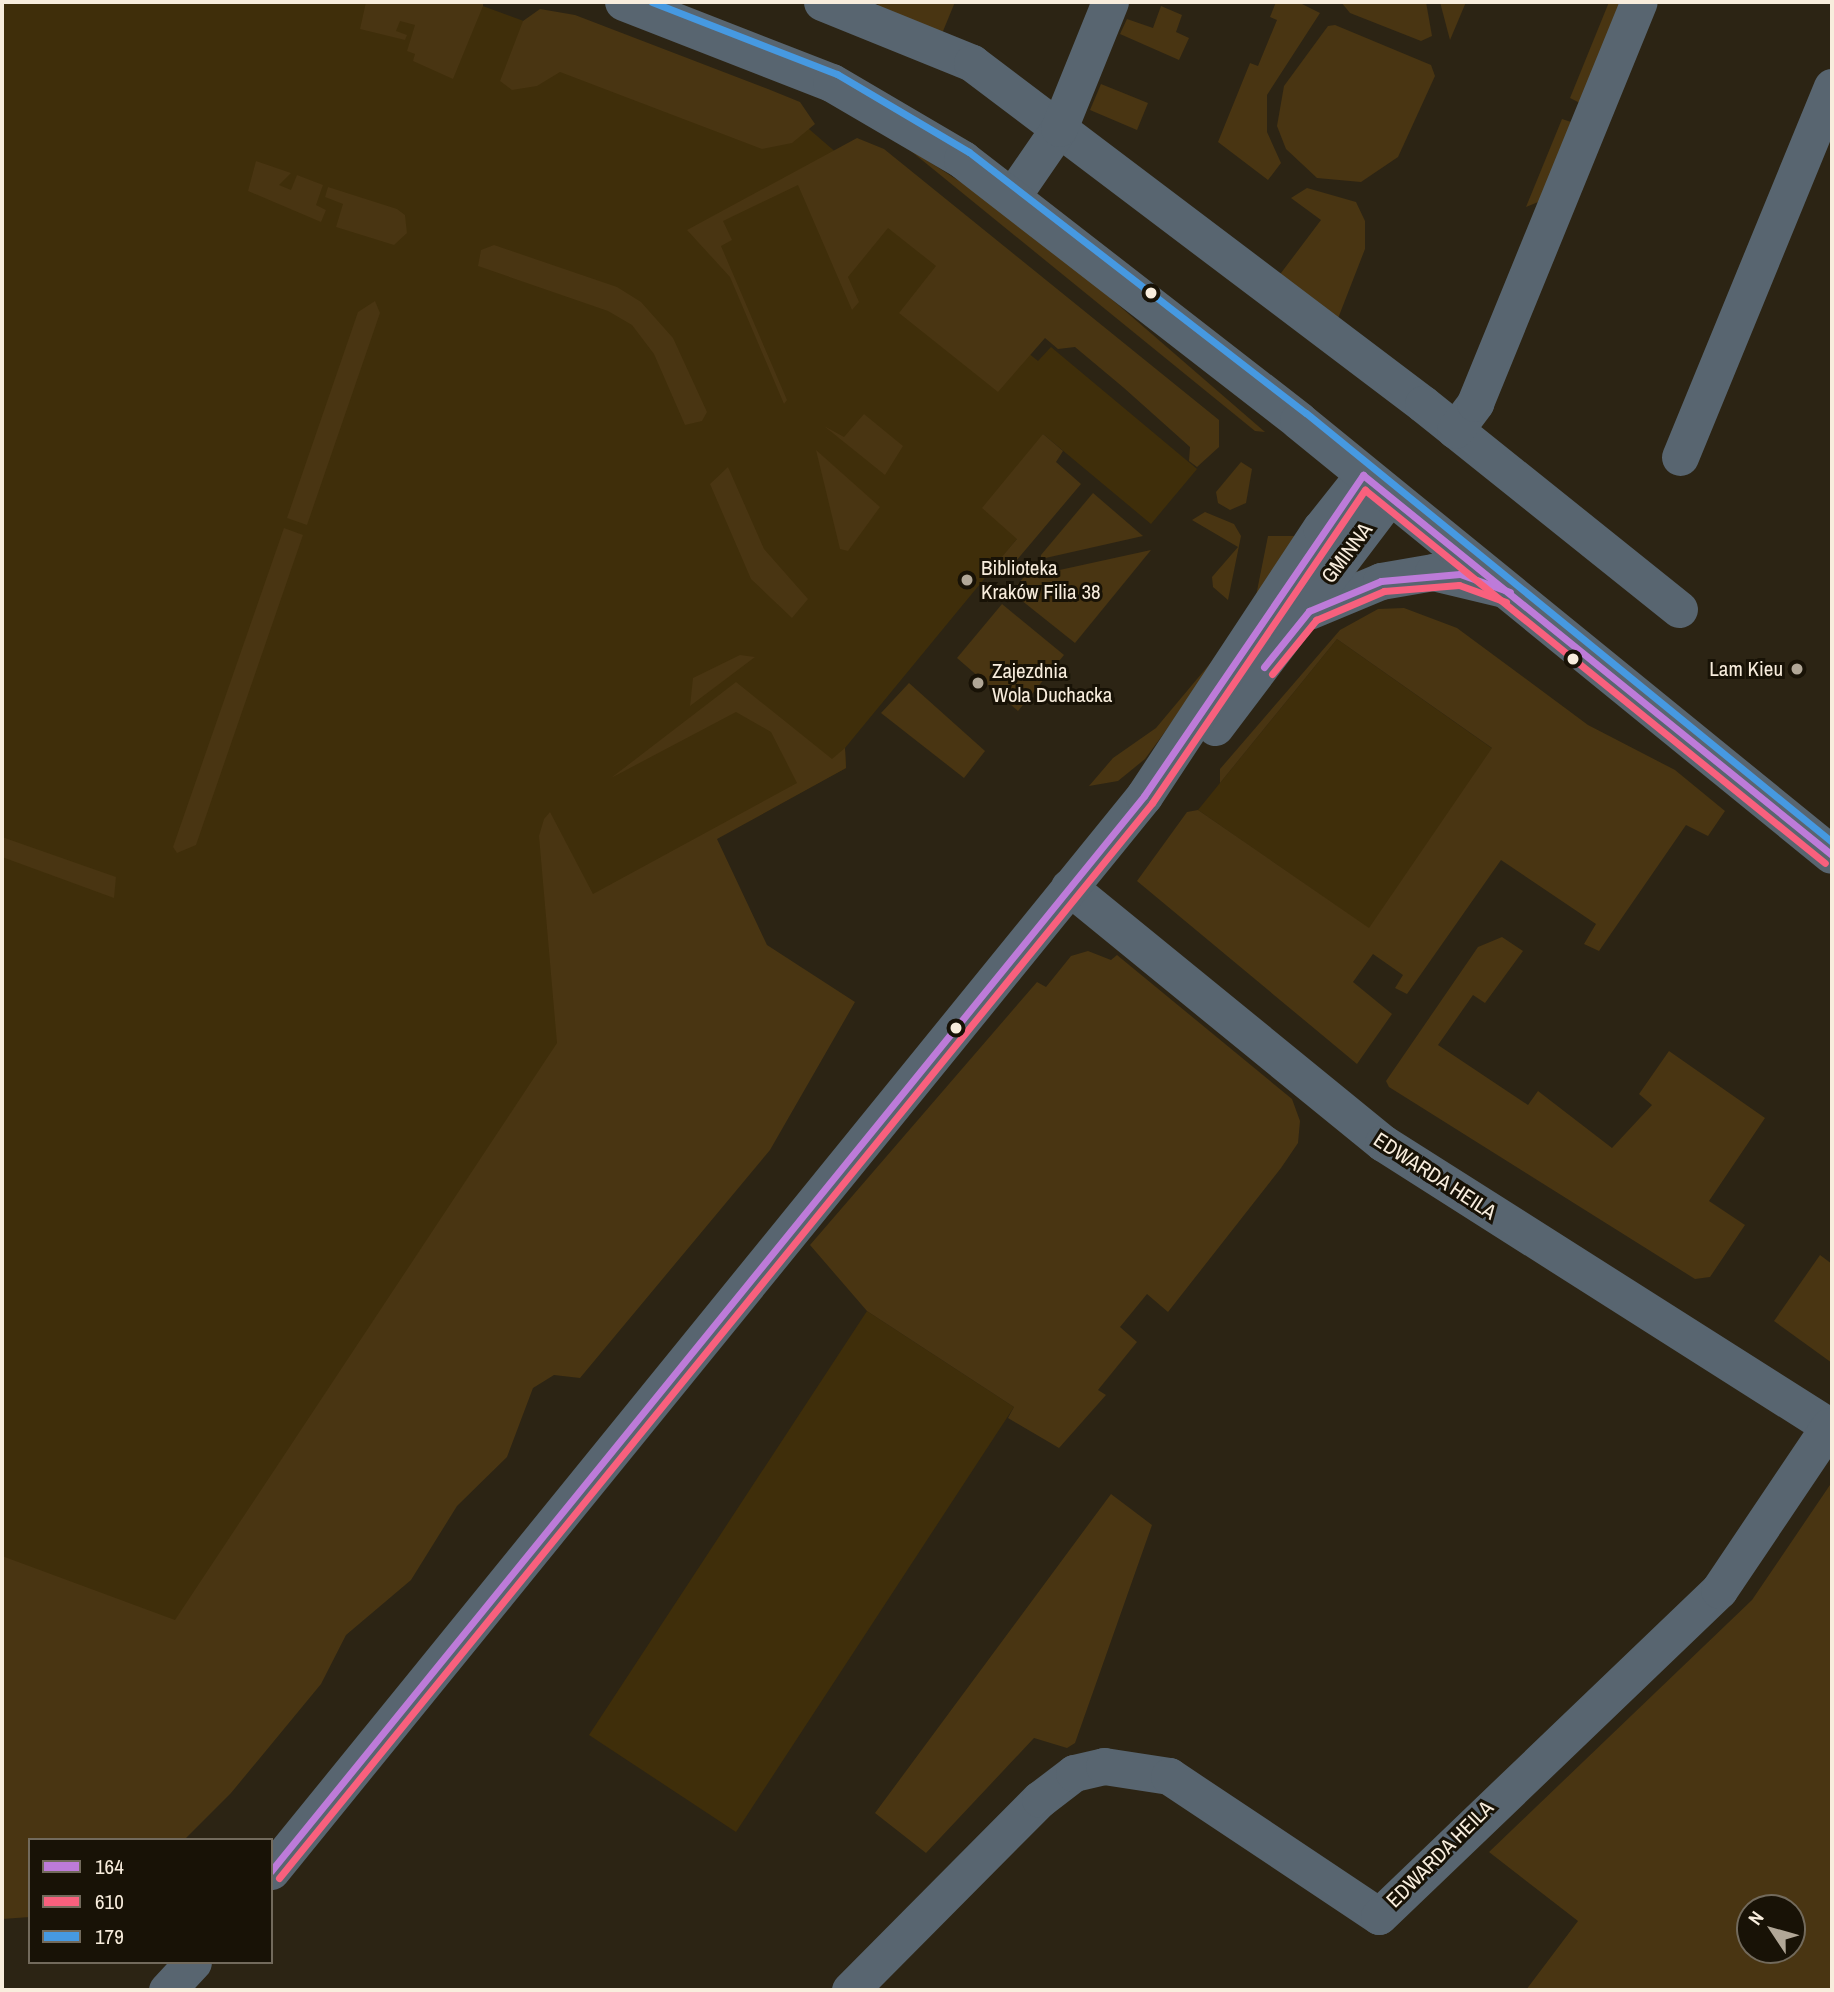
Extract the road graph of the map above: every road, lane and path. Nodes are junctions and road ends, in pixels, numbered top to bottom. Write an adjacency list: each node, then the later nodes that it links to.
1 (624, 2): 7 (street)
2 (822, 2): 6 (street)
3 (1110, 2): 6 (street)
4 (1639, 2): 8 (street)
5 (1832, 87): 9 (street)
6 (1059, 128): 7 (street); 8 (street)
7 (1013, 195): 10 (street)
8 (1455, 430): 12 (street)
9 (1680, 457)
10 (1376, 486): 11 (street); 13 (street, GMINNA); 14 (street, GMINNA)
11 (1507, 589): 13 (street, GMINNA); 15 (street)
12 (1679, 609)
13 (1309, 611): 14 (street, GMINNA)
14 (1144, 796): 16 (street, GMINNA)
15 (1832, 855)
16 (1069, 887): 17 (street, EDWARDA HEILA); 18 (street, GMINNA)
17 (1830, 1427): 21 (street, EDWARDA HEILA)
18 (273, 1869)
19 (191, 1964): 20 (street)
20 (167, 1990)
21 (850, 1990)

